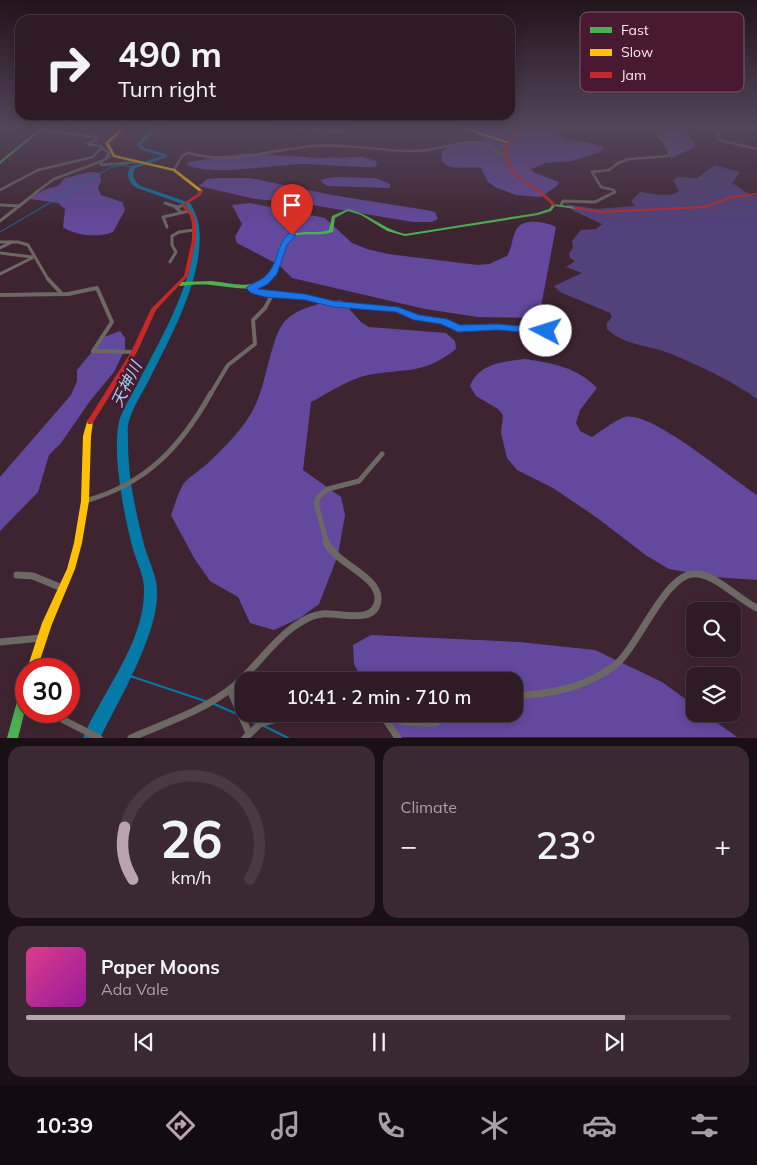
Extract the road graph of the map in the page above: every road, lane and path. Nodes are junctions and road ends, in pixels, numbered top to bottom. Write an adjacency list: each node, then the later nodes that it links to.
1 (78, 160): 10 (street)
2 (101, 160): 17 (street)
3 (102, 160): 8 (street)
4 (130, 160): 8 (street)
5 (179, 160): 9 (street)
6 (505, 160): 15 (street)
7 (626, 160): 16 (street)
8 (141, 163): 9 (street)
9 (174, 170): 13 (street)
10 (0, 190)
11 (757, 194): 16 (street)
12 (165, 203): 13 (street)
13 (182, 204): 18 (street); 19 (street)
14 (0, 205): 17 (street)
15 (554, 205): 16 (street); 31 (street)
16 (561, 205)
17 (20, 206): 20 (street)
18 (189, 211): 19 (street); 22 (street)
19 (181, 212): 21 (street)
20 (0, 221)
21 (166, 227)
22 (194, 230): 28 (street); 30 (street)
23 (0, 242): 24 (street)
24 (13, 242): 25 (street); 27 (street)
25 (0, 248)
26 (0, 253): 27 (street)
27 (32, 257): 29 (street); 32 (street)
28 (170, 262)
29 (0, 274)
30 (183, 284): 31 (street); 36 (street)
31 (251, 288): 34 (street)
32 (62, 294): 33 (street); 36 (street)
33 (0, 295)
34 (272, 295): 35 (street); 38 (street)
35 (566, 339)
36 (134, 352): 38 (street)
37 (382, 454): 45 (street)
38 (85, 501): 40 (street)
39 (17, 575): 40 (street)
40 (62, 588): 42 (street)
41 (757, 608): 46 (street)
42 (42, 638): 43 (street); 44 (street)
43 (0, 642)
44 (36, 658)
45 (230, 690): 53 (street); 56 (street)
46 (523, 696)
47 (266, 722): 53 (street)
48 (387, 722): 57 (street)
49 (399, 722): 50 (street)
50 (437, 722)
51 (17, 723): 54 (street)
52 (70, 723): 55 (street)
53 (247, 735)
54 (12, 738)
55 (99, 738)
56 (131, 738)
57 (398, 738)

